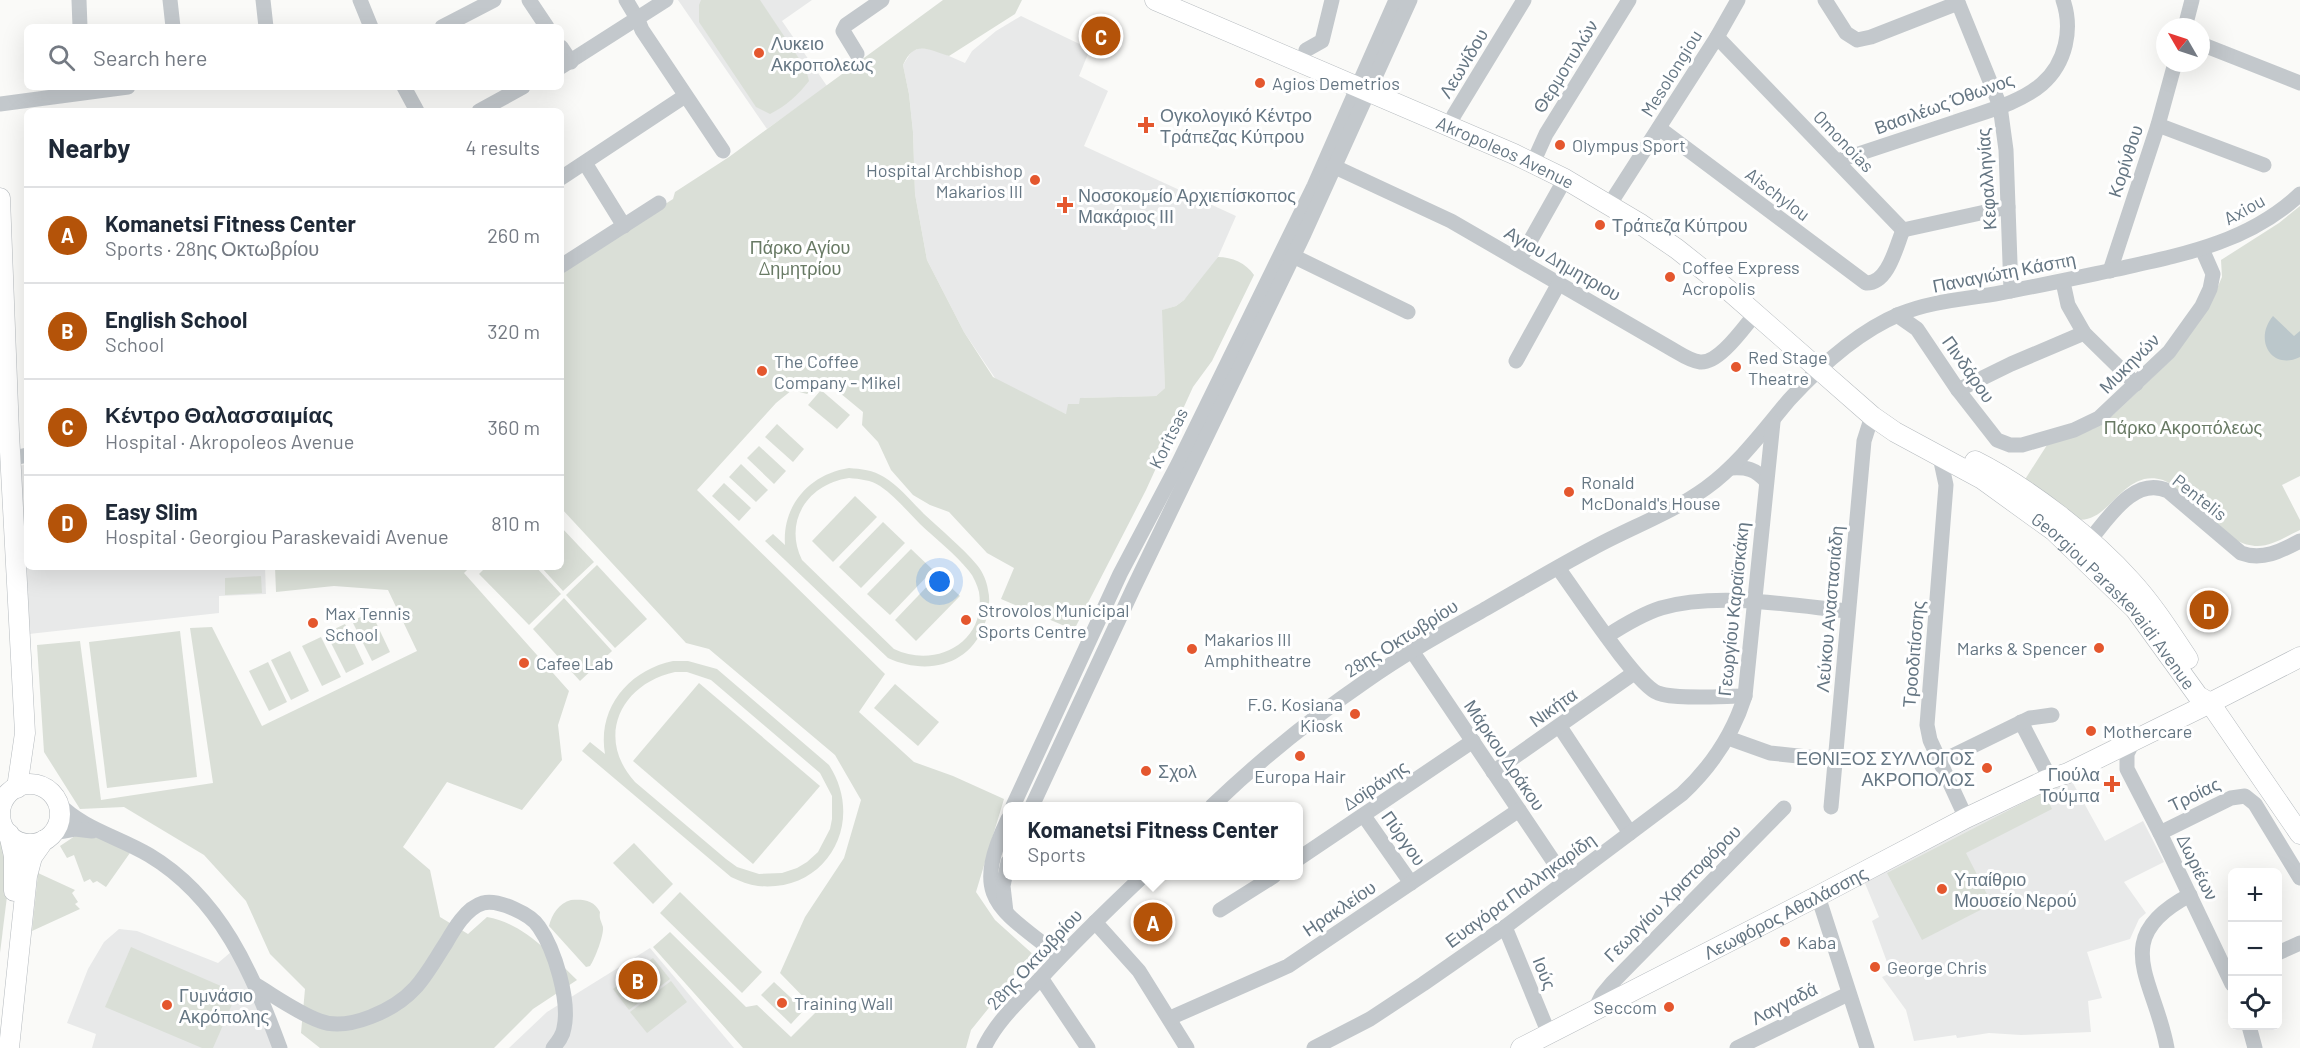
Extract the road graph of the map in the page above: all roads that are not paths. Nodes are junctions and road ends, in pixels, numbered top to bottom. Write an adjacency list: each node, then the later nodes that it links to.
1 (79, 0): 24 (street)
2 (170, 0): 25 (street)
3 (263, 0): 26 (street)
4 (360, 0): 27 (street)
5 (494, 0): 28 (street)
6 (529, 0): 29 (street)
7 (626, 0): 23 (street)
8 (666, 0): 23 (street)
9 (882, 0): 33 (street)
10 (1155, 0): 37 (main road, Akropoleos Avenue)
11 (1185, 0): 32 (main road, Akropoleos Avenue)
12 (1332, 0): 32 (street)
13 (1396, 0): 37 (street)
14 (1410, 0): 37 (street)
15 (1524, 0): 48 (street, Λεωνίδου)
16 (1629, 0): 52 (street, Θερμοπυλών)
17 (1738, 0): 30 (street, Mesolongiou)
18 (1825, 0): 21 (street)
19 (2062, 0): 44 (street, Βασιλέως Όθωνος)
20 (2192, 0): 22 (street)
21 (1957, 1): 44 (street, Κεφαλληνίας)
22 (2187, 18)
23 (638, 20): 34 (street); 42 (street)
24 (80, 24)
25 (172, 24)
26 (267, 24)
27 (370, 24)
28 (448, 24)
29 (546, 24)
30 (1717, 37): 50 (street, Mesolongiou); 53 (street, Omonoias)
31 (2210, 48): 36 (street)
32 (1306, 50): 37 (main road, Akropoleos Avenue)
33 (857, 54)
34 (566, 64)
35 (2172, 72): 49 (street, Κορίνθου)
36 (2300, 83)
37 (1366, 84): 48 (main road, Akropoleos Avenue); 56 (street, Koritsas); 58 (main road, Akropoleos Avenue); 120 (street, Koritsas)
38 (100, 90): 41 (street)
39 (406, 90): 46 (street)
40 (517, 90): 47 (street)
41 (81, 92): 43 (street); 45 (street)
42 (686, 96): 51 (street); 54 (street)
43 (0, 104)
44 (2000, 106): 53 (street, Βασιλέως Όθωνος); 63 (street, Κεφαλληνίας)
45 (76, 108)
46 (415, 108)
47 (484, 108)
48 (1454, 115): 52 (main road, Akropoleos Avenue)
49 (2158, 124): 55 (street); 70 (street, Κορίνθου)
50 (1659, 128): 60 (street, Mesolongiou); 65 (street, Aischylou)
51 (723, 151)
52 (1537, 154): 60 (main road, Akropoleos Avenue)
53 (1837, 161): 65 (street, Omonoias)
54 (585, 163): 57 (street); 64 (street)
55 (2264, 165)
56 (1335, 168): 67 (street, Koritsas); 68 (street, Αγιου Δημητριου)
57 (564, 176)
58 (1565, 179): 68 (street); 75 (main road, Akropoleos Avenue)
59 (2300, 194): 66 (street, Axiou)
60 (1614, 196): 79 (main road, Akropoleos Avenue)
61 (0, 198): 86 (main road)
62 (659, 203): 64 (street)
63 (2008, 207): 65 (street); 73 (street, Κεφαλληνίας)
64 (624, 226): 69 (street)
65 (1903, 230)
66 (2202, 249): 70 (street, Παναγιώτη Κάσπη); 80 (street, Μυκηνών)
67 (1293, 256): 74 (street); 121 (street, Koritsas)
68 (1520, 259): 72 (street, Αγιου Δημητριου)
69 (564, 264)
70 (2110, 271): 71 (street, Παναγιώτη Κάσπη)
71 (2063, 282): 73 (street, Παναγιώτη Κάσπη); 77 (street)
72 (1559, 283): 75 (street, Αγιου Δημητριου); 78 (street)
73 (2011, 291): 76 (street, Παναγιώτη Κάσπη)
74 (1408, 312)
75 (1756, 313): 79 (main road, Akropoleos Avenue)
76 (1897, 315): 79 (street, Παναγιώτη Κάσπη); 81 (street, Πινδάρου)
77 (2084, 333): 80 (street); 81 (street)
78 (1516, 361)
79 (1822, 367): 82 (street, 28ης Οκτωβρίου); 83 (main road, Georgiou Paraskevaidi Avenue); 93 (main road, Georgiou Paraskevaidi Avenue)
80 (2136, 384): 85 (street, Μυκηνών)
81 (1958, 390): 85 (street, Πινδάρου)
82 (1787, 403): 84 (street, 28ης Οκτωβρίου); 92 (street, 28ης Οκτωβρίου)
83 (1872, 416): 87 (main road, Georgiou Paraskevaidi Avenue); 97 (street, Λεύκου Αναστασιάδη)
84 (1773, 422): 88 (street, 28ης Οκτωβρίου); 90 (street, Γεωργίου Καραϊσκάκη)
85 (2010, 445)
86 (19, 457): 108 (main road)
87 (1940, 457): 89 (main road, Georgiou Paraskevaidi Avenue); 91 (street, Τροοδιτίσσης)
88 (1731, 468): 90 (street); 92 (street, 28ης Οκτωβρίου)
89 (1966, 470): 91 (street); 104 (main road, Georgiou Paraskevaidi Avenue)
90 (1766, 481): 96 (street, Γεωργίου Καραϊσκάκη)
91 (1946, 485): 114 (street, Τροοδιτίσσης)
92 (1630, 529): 95 (street, 28ης Οκτωβρίου)
93 (2089, 541): 94 (street, Pentelis); 104 (main road, Georgiou Paraskevaidi Avenue)
94 (2300, 541)
95 (1558, 568): 98 (street); 100 (street, 28ης Οκτωβρίου)
96 (1756, 603): 97 (street); 98 (street); 103 (street, Γεωργίου Καραϊσκάκη)
97 (1848, 611): 113 (street, Λεύκου Αναστασιάδη)
98 (1608, 636): 102 (street)
99 (2300, 644): 104 (main road, Λεωφόρος Αθαλάσσης)
100 (1412, 651): 111 (street, Μάρκου Δράκου); 122 (street, 28ης Οκτωβρίου)
101 (2300, 657): 104 (main road, Λεωφόρος Αθαλάσσης)
102 (1634, 673): 103 (street); 107 (street, Νικήτα)
103 (1745, 696): 109 (street, Γεωργίου Καραϊσκάκη)
104 (2206, 697): 110 (main road, Λεωφόρος Αθαλάσσης); 117 (main road, Λεωφόρος Αθαλάσσης); 133 (main road)
105 (2052, 716): 106 (street)
106 (2021, 722): 114 (street); 117 (street)
107 (1560, 726): 116 (street, Νικήτα); 130 (street)
108 (25, 733): 118 (main road); 119 (main road)
109 (1728, 738): 113 (street); 130 (street, Ευαγόρα Παλληκαρίδη)
110 (2134, 740): 112 (main road, Λεωφόρος Αθαλάσσης); 115 (street)
111 (1473, 741): 116 (street, Μάρκου Δράκου); 126 (street, Δοϊράνης)
112 (2095, 759): 115 (street); 117 (main road, Λεωφόρος Αθαλάσσης)
113 (1834, 760): 123 (street, Λεύκου Αναστασιάδη)
114 (1940, 762): 127 (street, Τροοδιτίσσης)
115 (2127, 769): 131 (street, Δωριέων)
116 (1493, 772): 125 (street, Μάρκου Δράκου)
117 (2050, 778): 127 (main road, Λεωφόρος Αθαλάσσης)
118 (9, 791): 119 (main road); 128 (main road)
119 (52, 796): 132 (street); 134 (main road)
120 (1015, 802)
121 (1034, 802)
122 (1217, 802)
123 (1831, 807)
124 (1784, 808): 155 (street, Γεωργίου Χριστοφόρου)
125 (1519, 810): 140 (street, Μάρκου Δράκου); 141 (street, Ηρακλείου)
126 (1364, 816): 135 (street, Δοϊράνης); 141 (street, Πύργου)
127 (1966, 818): 143 (main road, Λεωφόρος Αθαλάσσης)
128 (4, 828): 134 (main road); 157 (main road)
129 (1003, 830): 145 (street)
130 (1630, 833): 140 (street, Ευαγόρα Παλληκαρίδη)
131 (2160, 833): 136 (street, Τροίας); 142 (street, Δωριέων)
132 (107, 834): 134 (street); 153 (street)
133 (2300, 834)
134 (49, 837): 160 (main road)
135 (1303, 856)
136 (2300, 878)
137 (1004, 880): 145 (street)
138 (1139, 880): 146 (street, 28ης Οκτωβρίου)
139 (1265, 880): 144 (street)
140 (1566, 880): 147 (street, Ευαγόρα Παλληκαρίδη)
141 (1411, 883): 156 (street, Ηρακλείου)
142 (2190, 895): 151 (street, Δωριέων); 170 (street)
143 (1818, 896): 154 (street); 155 (main road, Λεωφόρος Αθαλάσσης)
144 (1220, 910)
145 (1007, 914): 150 (street)
146 (1095, 922): 150 (street, 28ης Οκτωβρίου); 156 (street)
147 (1505, 927): 159 (street, Ιούς); 166 (street, Ευαγόρα Παλληκαρίδη)
148 (2300, 943): 149 (street)
149 (2282, 951)
150 (1060, 957): 152 (street, 28ης Οκτωβρίου)
151 (2230, 976)
152 (1041, 978): 163 (street, 28ης Οκτωβρίου); 164 (street)
153 (256, 986): 161 (street); 162 (street)
154 (1848, 994): 168 (street, Λαγγαδά); 169 (street)
155 (1594, 1011): 159 (main road, Λεωφόρος Αθαλάσσης)
156 (1170, 1018): 165 (street)
157 (0, 1028)
158 (2250, 1030): 171 (street)
159 (1549, 1034): 167 (main road, Λεωφόρος Αθαλάσσης)
160 (9, 1048)
161 (280, 1048)
162 (553, 1048)
163 (984, 1048)
164 (1088, 1048)
165 (1187, 1048)
166 (1314, 1048)
167 (1521, 1048)
168 (1737, 1048)
169 (1867, 1048)
170 (2167, 1048)
171 (2255, 1048)

